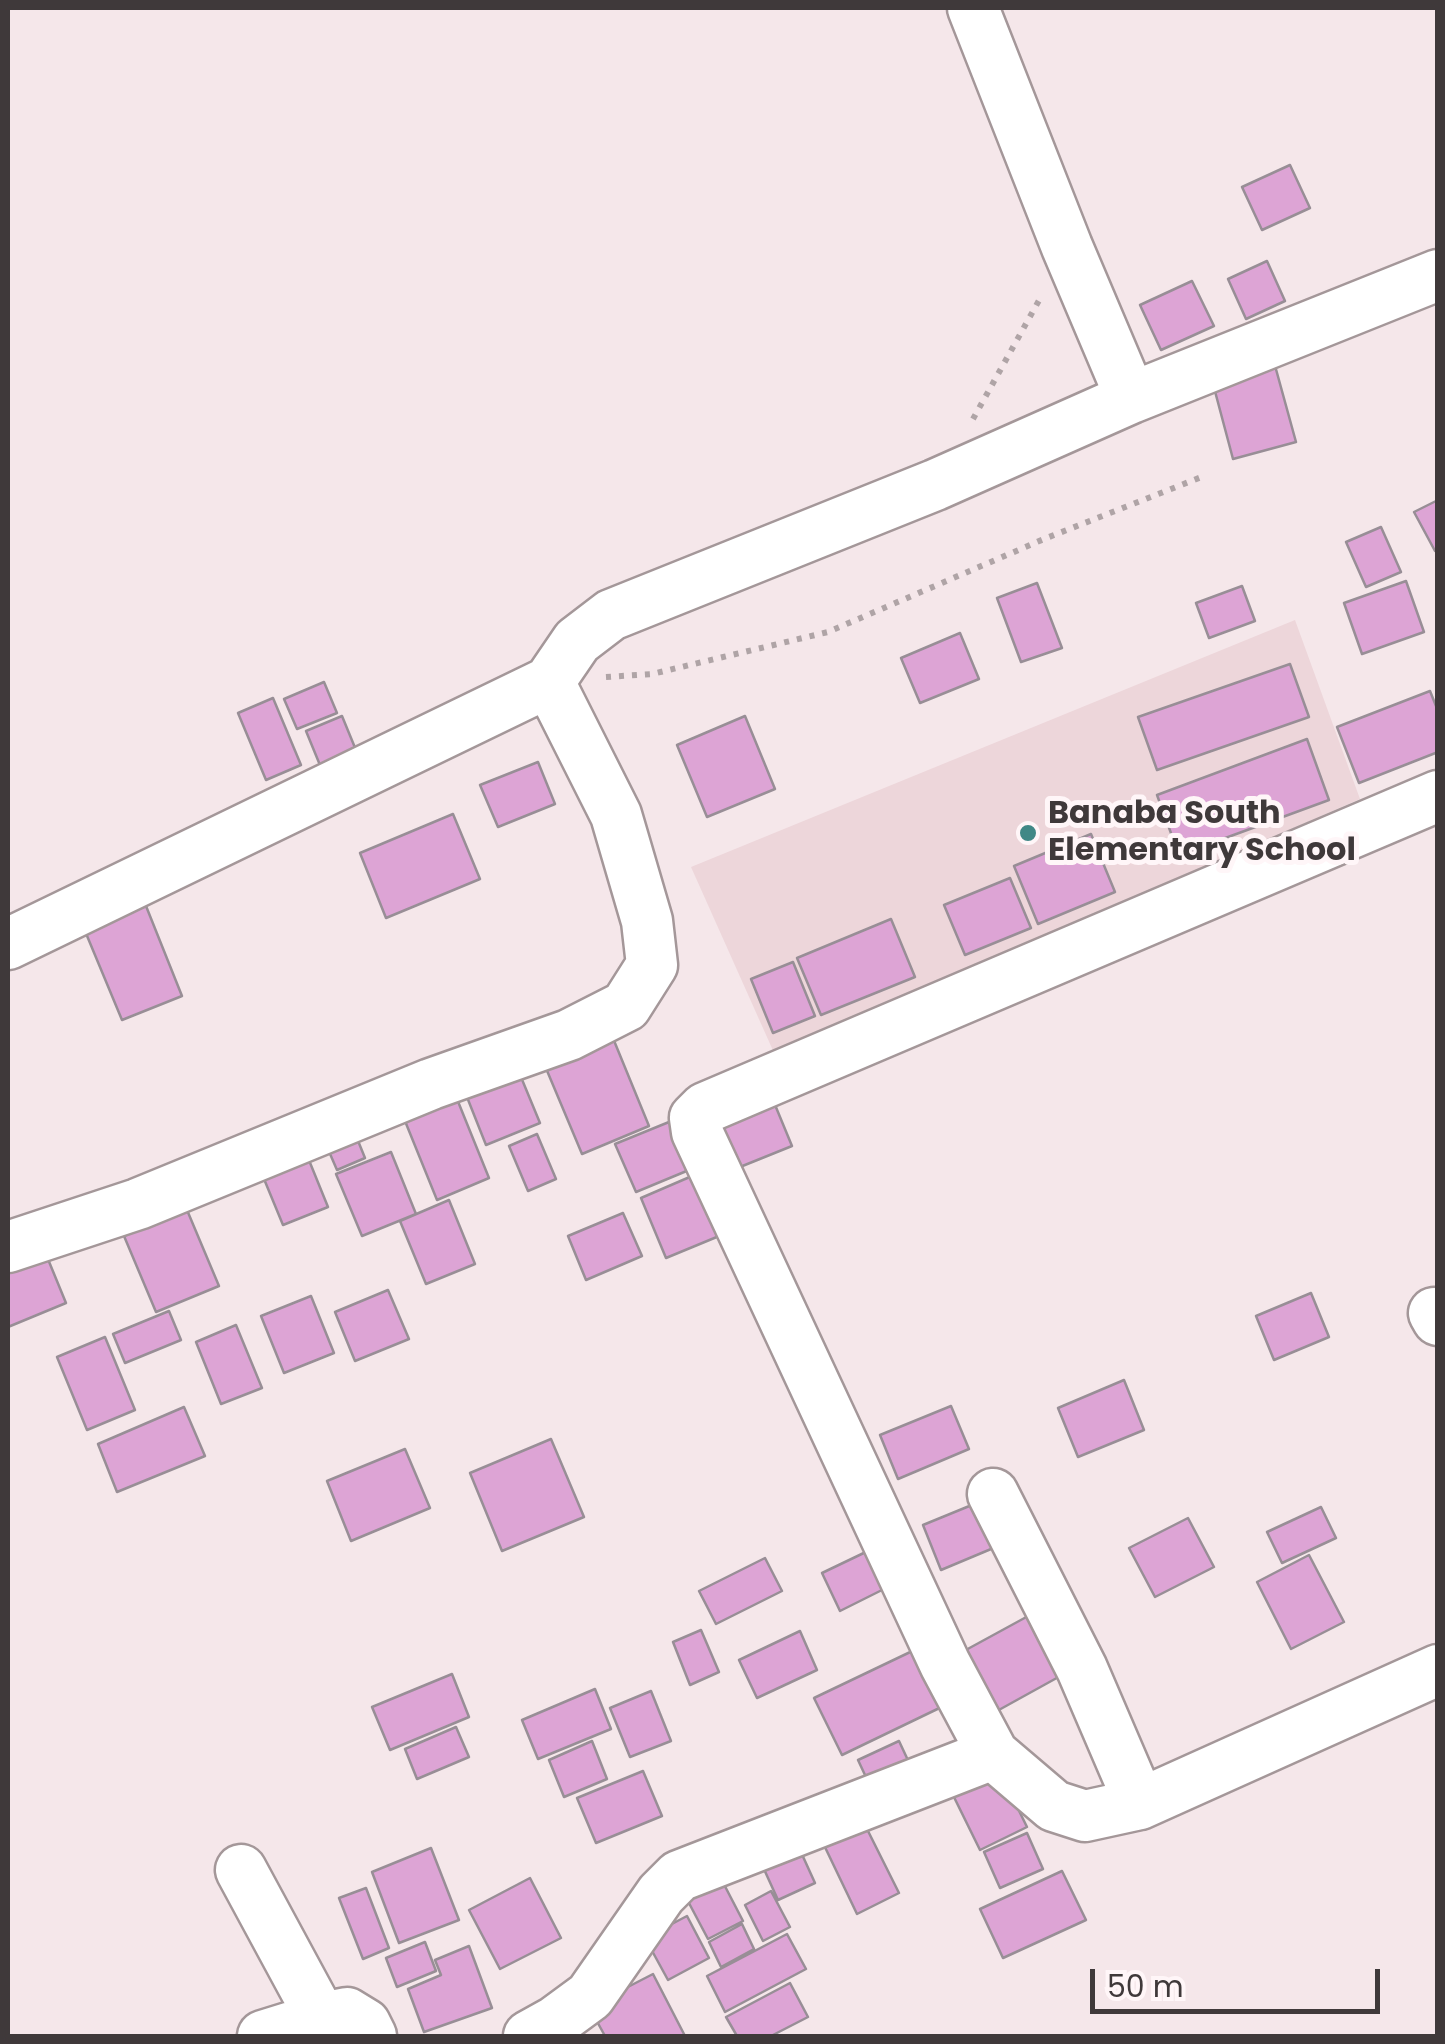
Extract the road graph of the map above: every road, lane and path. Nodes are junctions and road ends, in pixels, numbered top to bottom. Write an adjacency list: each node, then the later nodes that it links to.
1 (973, 8): 2 (street)
2 (1068, 247): 4 (street); 6 (path)
3 (1438, 275): 4 (street)
4 (1131, 398): 6 (street)
5 (1204, 476): 7 (path)
6 (935, 485): 7 (street)
7 (550, 682): 9 (street); 10 (street)
8 (1438, 796): 13 (street)
9 (8, 944)
10 (8, 1247)
11 (992, 1494): 14 (street)
12 (1438, 1670): 14 (street)
13 (992, 1754): 14 (street); 19 (street)
14 (1140, 1804)
15 (241, 1870): 16 (street)
16 (321, 2018): 17 (street); 18 (street)
17 (263, 2036)
18 (371, 2036)
19 (529, 2036)

